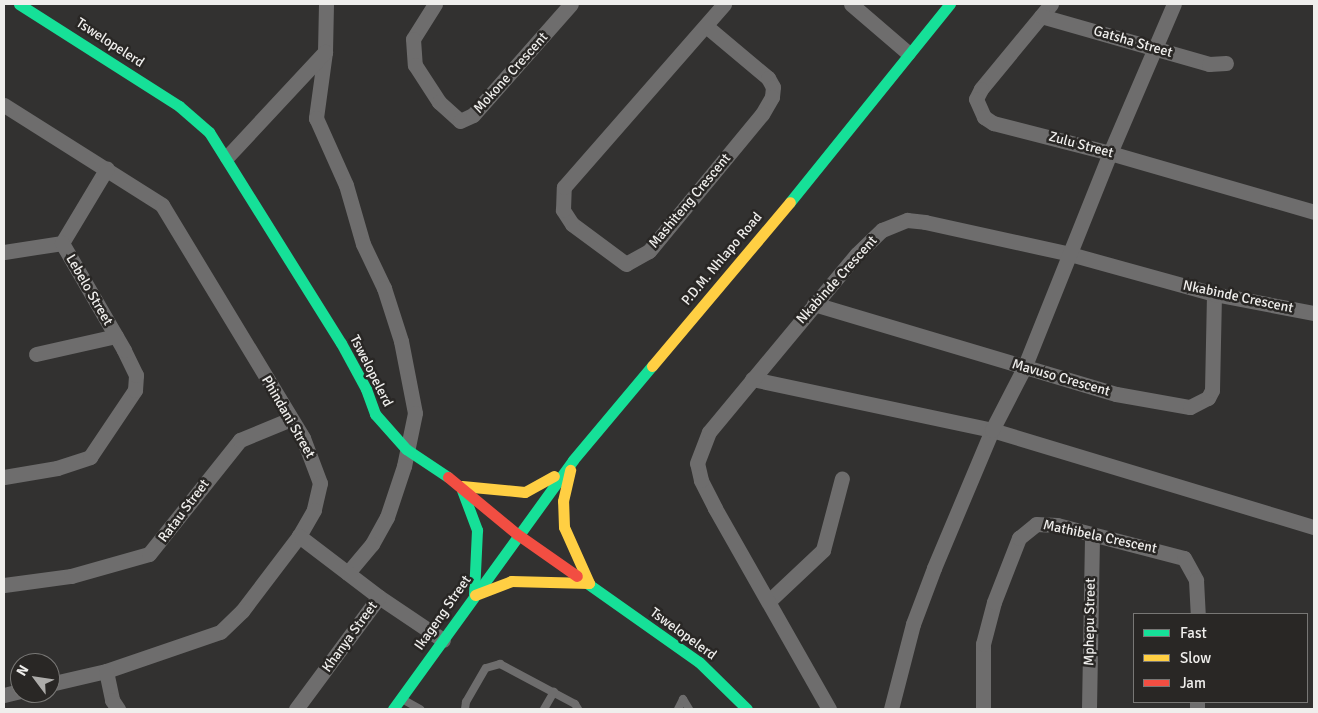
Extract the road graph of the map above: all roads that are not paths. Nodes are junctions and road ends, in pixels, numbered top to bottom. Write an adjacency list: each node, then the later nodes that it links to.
1 (19, 4): 18 (street, Tswelopelerd)
2 (326, 4): 13 (street)
3 (436, 4): 4 (street, Mokone Crescent)
4 (571, 4)
5 (724, 4): 11 (street, Mashiteng Crescent)
6 (851, 4): 14 (street)
7 (950, 4): 14 (street, P.D.M. Nhlapo Road)
8 (1051, 4): 10 (street, Zulu Street)
9 (1174, 4): 12 (street)
10 (1041, 16): 12 (street, Gatsha Street); 17 (street, Zulu Street)
11 (706, 26): 11 (street, Mashiteng Crescent)
12 (1156, 49): 15 (street, Gatsha Street); 17 (street)
13 (325, 52): 18 (street); 33 (street)
14 (908, 53): 34 (street, P.D.M. Nhlapo Road)
15 (1226, 63)
16 (4, 105): 19 (street, Phindani Street)
17 (1110, 153): 20 (street, Zulu Street); 23 (street)
18 (226, 157): 33 (street, Tswelopelerd)
19 (107, 168): 21 (street); 31 (street, Phindani Street)
20 (1314, 212)
21 (62, 243): 22 (street); 27 (street, Lebelo Street)
22 (4, 252)
23 (1070, 254): 24 (street, Nkabinde Crescent); 25 (street, Nkabinde Crescent); 29 (street)
24 (1214, 294): 26 (street, Nkabinde Crescent); 29 (street, Mavuso Crescent)
25 (814, 304): 29 (street, Mavuso Crescent); 30 (street, Nkabinde Crescent)
26 (1314, 313)
27 (116, 336): 28 (street, Lebelo Street); 35 (street, Lebelo Street)
28 (36, 354)
29 (1024, 368): 32 (street)
30 (752, 379): 32 (street); 47 (street, Nkabinde Crescent)
31 (290, 420): 41 (street, Phindani Street); 44 (street, Ratau Street)
32 (992, 430): 38 (street); 65 (street)
33 (406, 449): 37 (street, Tswelopelerd); 42 (street)
34 (573, 460): 37 (street); 39 (street, P.D.M. Nhlapo Road); 43 (street)
35 (4, 477)
36 (842, 478): 47 (street)
37 (460, 485): 39 (street, Tswelopelerd); 45 (street)
38 (1314, 527)
39 (517, 534): 43 (street, Tswelopelerd); 45 (street, Ikageng Street)
40 (1092, 535): 48 (street, Mathibela Crescent); 66 (street, Mathibela Crescent); 67 (street, Mphepu Street)
41 (300, 536): 42 (street, Khanya Street); 50 (street, Phindani Street)
42 (348, 574): 46 (street, Khanya Street)
43 (589, 583): 45 (street); 63 (street, Tswelopelerd)
44 (4, 585)
45 (474, 595): 49 (street, Ikageng Street)
46 (379, 597): 49 (street); 55 (street, Khanya Street)
47 (770, 600): 64 (street, Nkabinde Crescent)
48 (1198, 613)
49 (443, 640): 53 (street, Ikageng Street)
50 (106, 671): 51 (street, Phindani Street); 54 (street)
51 (60, 682)
52 (554, 692): 58 (lane); 59 (lane); 60 (lane)
53 (401, 699): 56 (street, Ikageng Street); 57 (lane)
54 (118, 709)
55 (296, 709)
56 (394, 709)
57 (420, 709)
58 (465, 709)
59 (544, 709)
60 (578, 709)
61 (678, 709): 62 (lane)
62 (689, 709)
63 (748, 709)
64 (829, 709)
65 (891, 709)
66 (983, 709)
67 (1089, 709)

